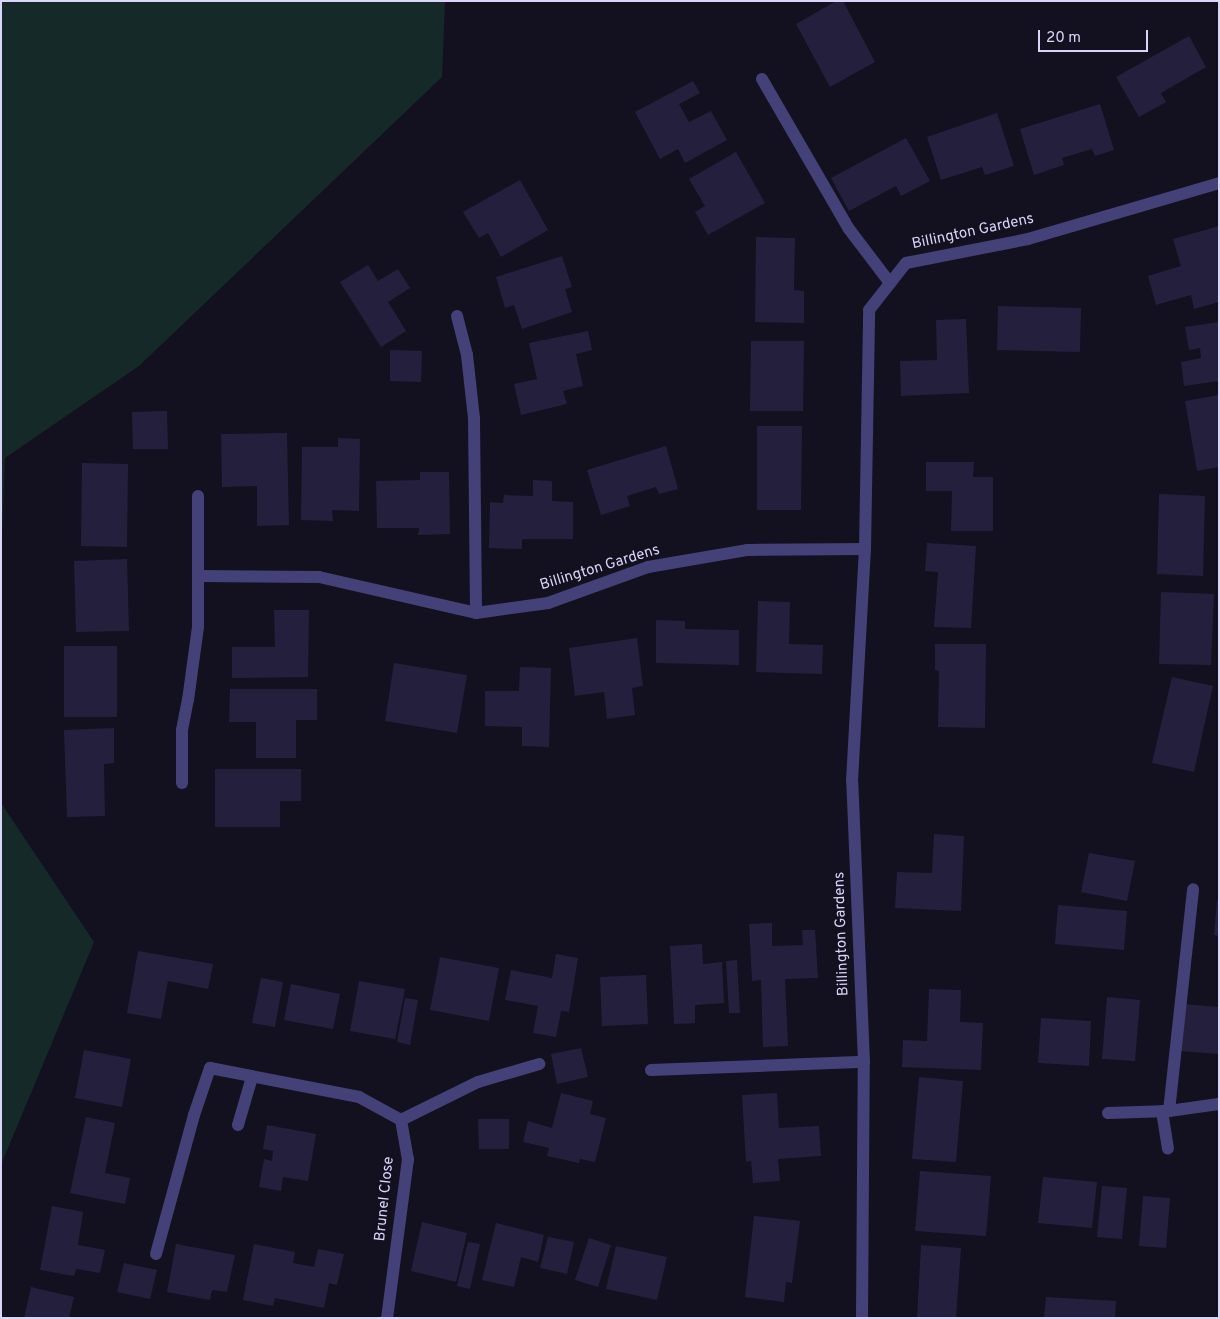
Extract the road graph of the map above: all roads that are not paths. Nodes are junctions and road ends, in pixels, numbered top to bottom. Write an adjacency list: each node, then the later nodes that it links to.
1 (762, 79): 3 (street)
2 (1219, 183): 3 (street, Billington Gardens)
3 (890, 283): 6 (street, Billington Gardens)
4 (457, 316): 8 (street)
5 (198, 496): 7 (street)
6 (865, 550): 8 (street, Billington Gardens); 11 (street, Billington Gardens)
7 (198, 576): 8 (street, Billington Gardens); 9 (street)
8 (476, 613)
9 (182, 783)
10 (1194, 889): 16 (street)
11 (864, 1062): 13 (street); 23 (street, Billington Gardens)
12 (539, 1064): 18 (street)
13 (651, 1070)
14 (252, 1077): 18 (street); 19 (street); 21 (street)
15 (1219, 1104): 16 (street)
16 (1166, 1111): 17 (street); 20 (street)
17 (1108, 1114)
18 (400, 1120): 22 (street, Brunel Close)
19 (238, 1125)
20 (1168, 1149)
21 (156, 1254)
22 (387, 1318)
23 (862, 1318)

